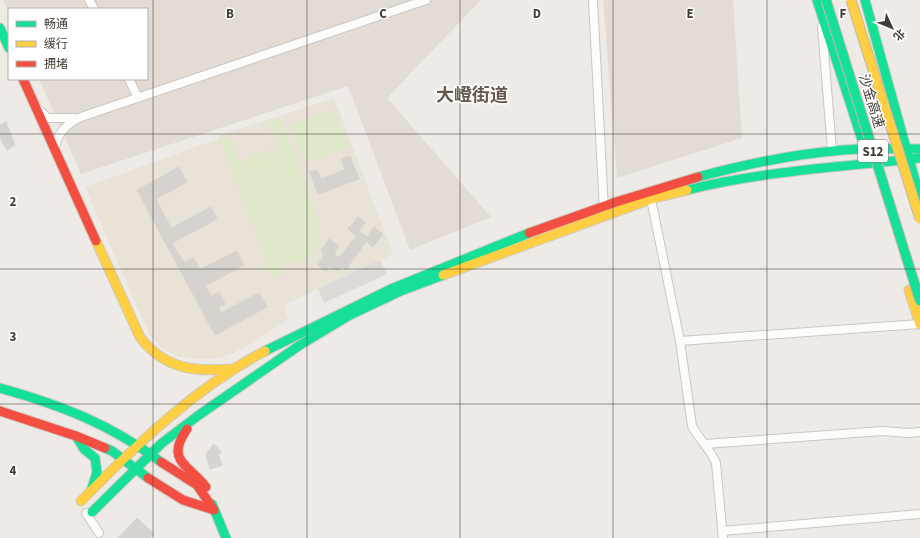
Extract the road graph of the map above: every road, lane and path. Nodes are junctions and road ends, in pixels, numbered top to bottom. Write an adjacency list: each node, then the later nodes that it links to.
1 (426, 0): 13 (street)
2 (593, 0): 26 (street)
3 (816, 0): 8 (main road)
4 (826, 0): 28 (main road, 沙金高速 / S12, bridge)
5 (834, 0): 8 (street)
6 (851, 0): 27 (main road, 沙金高速 / S12, bridge)
7 (865, 0): 17 (main road)
8 (822, 16): 16 (main road); 20 (street)
9 (0, 28): 10 (main road)
10 (8, 46)
11 (23, 80): 14 (main road)
12 (129, 80): 13 (street)
13 (138, 98): 15 (street)
14 (36, 108): 15 (street); 19 (main road)
15 (81, 117): 19 (street)
16 (865, 149): 17 (main road); 20 (main road); 23 (main road)
17 (907, 149): 18 (main road); 22 (main road)
18 (920, 149)
19 (55, 150): 31 (main road)
20 (832, 150): 26 (main road)
21 (920, 158): 22 (main road)
22 (910, 159): 23 (main road); 25 (main road)
23 (870, 163): 24 (main road); 29 (main road)
24 (651, 198): 26 (main road); 30 (street)
25 (920, 198)
26 (604, 210): 31 (main road); 34 (main road)
27 (920, 219)
28 (920, 301)
29 (920, 324): 30 (street)
30 (680, 341): 38 (street)
31 (235, 368): 37 (main road)
32 (0, 388): 37 (main road)
33 (0, 411): 36 (main road)
34 (199, 415): 39 (main road); 44 (main road)
35 (920, 432): 38 (street)
36 (76, 436): 40 (main road); 42 (main road)
37 (138, 444): 39 (main road); 40 (main road)
38 (705, 444): 48 (street)
39 (151, 454): 41 (main road); 44 (main road)
40 (124, 459): 41 (main road); 42 (main road)
41 (136, 469): 44 (main road); 45 (main road)
42 (91, 491): 43 (main road)
43 (81, 501): 45 (street)
44 (214, 510): 49 (main road)
45 (89, 513): 47 (street)
46 (920, 514): 48 (street)
47 (99, 533)
48 (723, 535)
49 (226, 538)

